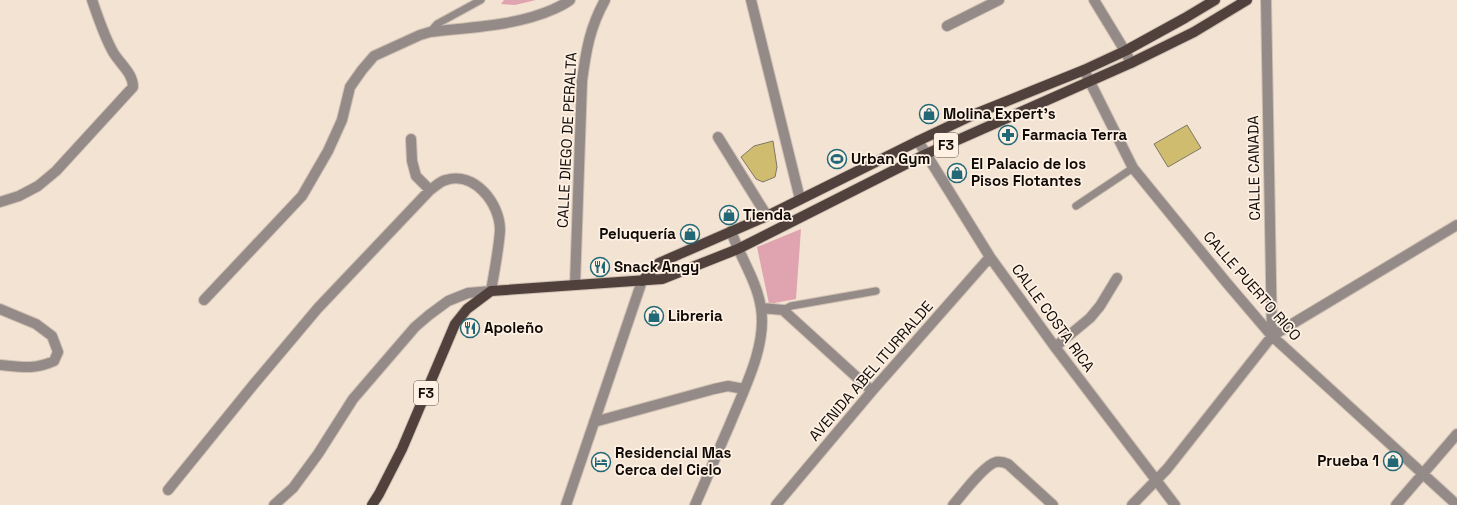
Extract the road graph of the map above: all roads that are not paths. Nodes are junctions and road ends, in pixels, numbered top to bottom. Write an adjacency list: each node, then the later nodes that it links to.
1 (92, 0): 24 (street)
2 (481, 0): 12 (lane)
3 (570, 0): 12 (street)
4 (605, 0): 33 (street, CALLE DIEGO DE PERALTA)
5 (751, 0): 23 (street)
6 (999, 0): 11 (street)
7 (1094, 0): 13 (street)
8 (1214, 0): 13 (main road, F3)
9 (1247, 0): 14 (main road, F3)
10 (1266, 0): 40 (street, CALLE CANADA)
11 (947, 26)
12 (430, 32): 36 (street)
13 (1125, 50): 14 (street); 15 (main road, F3)
14 (1131, 63): 16 (main road, F3)
15 (1084, 70): 16 (street, CALLE PUERTO RICO); 19 (main road, F3)
16 (1089, 82): 20 (main road, F3); 21 (street, CALLE PUERTO RICO)
17 (718, 137): 26 (street)
18 (411, 140): 22 (street)
19 (918, 141): 20 (street, CALLE COSTA RICA); 23 (main road, F3)
20 (926, 154): 29 (main road, F3); 30 (street, CALLE COSTA RICA)
21 (1133, 168): 25 (lane); 40 (street, CALLE PUERTO RICO)
22 (430, 190): 34 (street); 49 (street)
23 (800, 199): 26 (main road, F3)
24 (0, 202)
25 (1076, 206)
26 (767, 216): 28 (main road, F3)
27 (1457, 225): 40 (street)
28 (731, 231): 29 (street); 32 (main road, F3)
29 (738, 249): 32 (main road, F3); 37 (street)
30 (990, 257): 41 (street, CALLE COSTA RICA); 44 (street, AVENIDA ABEL ITURRALDE)
31 (1117, 278): 41 (street)
32 (642, 281): 33 (main road, F3); 45 (street)
33 (575, 286): 34 (main road, F3)
34 (491, 291): 50 (street); 51 (main road, F3)
35 (876, 291): 39 (lane)
36 (204, 300)
37 (761, 308): 39 (street); 43 (street)
38 (0, 309): 42 (street)
39 (783, 310): 44 (street)
40 (1272, 336): 47 (street, CALLE PUERTO RICO); 48 (street)
41 (1055, 347): 48 (street, CALLE COSTA RICA)
42 (0, 365)
43 (744, 389): 45 (street); 53 (street)
44 (872, 391): 54 (street, AVENIDA ABEL ITURRALDE)
45 (594, 422): 52 (street)
46 (1457, 434): 47 (street)
47 (1423, 474): 59 (street); 60 (street, CALLE PUERTO RICO)
48 (1156, 479): 57 (street); 58 (street, CALLE COSTA RICA)
49 (168, 490)
50 (274, 505)
51 (372, 505)
52 (566, 505)
53 (695, 505)
54 (776, 505)
55 (953, 505): 56 (street)
56 (1053, 505)
57 (1132, 505)
58 (1175, 505)
59 (1396, 505)
60 (1457, 505)

